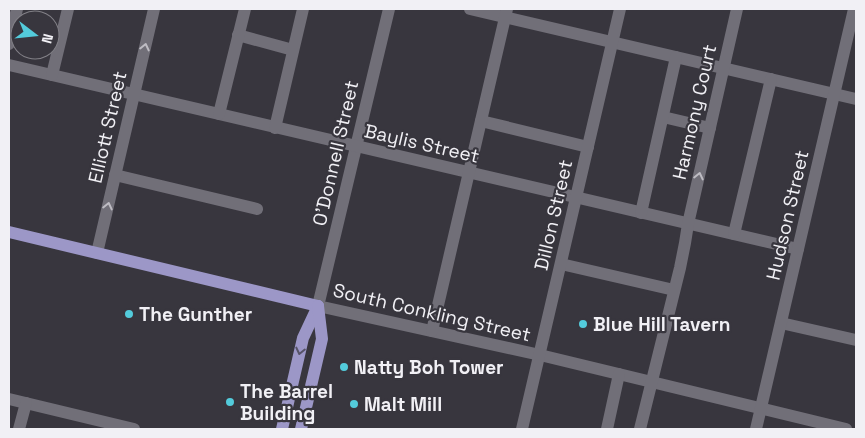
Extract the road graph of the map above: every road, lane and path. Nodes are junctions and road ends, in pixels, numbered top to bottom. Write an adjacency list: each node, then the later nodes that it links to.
1 (17, 9): 14 (street)
2 (68, 9): 19 (street)
3 (154, 9): 22 (street, Elliott Street, one-way to 3)
4 (244, 9): 12 (street)
5 (303, 9): 15 (street)
6 (389, 9): 29 (street, O'Donnell Street)
7 (470, 9): 11 (street)
8 (620, 9): 13 (street, Dillon Street)
9 (737, 9): 18 (street, Harmony Court)
10 (854, 9): 21 (street, Hudson Street)
11 (506, 13): 13 (street); 26 (street)
12 (238, 35): 15 (street); 24 (street)
13 (612, 42): 16 (street); 30 (street, Dillon Street)
14 (9, 44)
15 (293, 50): 27 (street)
16 (676, 57): 18 (street); 25 (street)
17 (9, 65): 19 (street, Baylis Street)
18 (724, 68): 20 (street); 28 (street, Harmony Court)
19 (52, 76): 22 (street, Baylis Street)
20 (771, 79): 21 (street); 38 (street)
21 (834, 94): 23 (street); 39 (street, Hudson Street)
22 (134, 95): 24 (street, Baylis Street); 32 (street, Elliott Street)
23 (856, 99)
24 (219, 114): 27 (street, Baylis Street)
25 (663, 117): 28 (street); 35 (street)
26 (481, 121): 30 (street); 31 (street)
27 (275, 128): 29 (street, Baylis Street)
28 (710, 128): 36 (street, Harmony Court, one-way to 28)
29 (356, 146): 31 (street, Baylis Street); 43 (street, O'Donnell Street)
30 (588, 147): 33 (street, Dillon Street)
31 (469, 173): 33 (street, Baylis Street); 45 (street)
32 (115, 175): 34 (street); 40 (street, Elliott Street, one-way to 32)
33 (576, 198): 35 (street, Baylis Street); 41 (street, Dillon Street)
34 (257, 209)
35 (642, 213): 36 (street, Baylis Street)
36 (688, 224): 38 (street, Baylis Street); 42 (street, Harmony Court)
37 (9, 232): 40 (main road, South Conkling Street)
38 (734, 234): 39 (street, Baylis Street)
39 (798, 250): 44 (street, Hudson Street)
40 (97, 253): 43 (main road, South Conkling Street)
41 (561, 264): 42 (street); 47 (street, Dillon Street)
42 (674, 290): 49 (street, Harmony Court)
43 (318, 306): 45 (street, South Conkling Street); 55 (main road, O'Donnell Street, one-way to 55); 56 (main road, O'Donnell Street)
44 (781, 323): 46 (street); 52 (street, Hudson Street)
45 (432, 331): 47 (street, South Conkling Street)
46 (856, 340)
47 (540, 355): 48 (street, South Conkling Street); 57 (street, Dillon Street)
48 (619, 374): 49 (street, South Conkling Street); 58 (street)
49 (651, 382): 52 (street, South Conkling Street); 59 (street, Harmony Court)
50 (9, 399): 51 (street)
51 (26, 403): 53 (street); 54 (street)
52 (761, 409): 60 (street, Hudson Street); 61 (street, South Conkling Street)
53 (20, 429)
54 (134, 429)
55 (282, 429)
56 (301, 429)
57 (522, 429)
58 (607, 429)
59 (640, 429)
60 (756, 429)
61 (846, 429)

